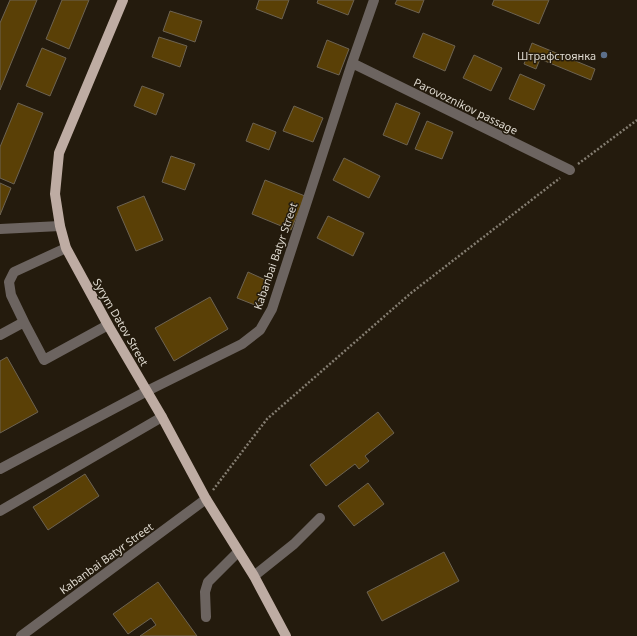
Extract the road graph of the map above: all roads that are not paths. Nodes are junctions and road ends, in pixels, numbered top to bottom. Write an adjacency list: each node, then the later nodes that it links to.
1 (123, 0): 5 (main road, Syrym Datov Street)
2 (374, 0): 3 (street, Kabanbai Batyr Street)
3 (352, 63): 4 (street, Parovoznikov passage); 11 (street, Kabanbai Batyr Street)
4 (570, 170)
5 (60, 226): 6 (street); 7 (main road, Syrym Datov Street)
6 (0, 229)
7 (66, 248): 8 (street); 9 (main road, Syrym Datov Street)
8 (24, 322): 9 (street); 10 (street)
9 (108, 325): 11 (main road, Syrym Datov Street)
10 (0, 335)
11 (147, 391): 12 (main road, Syrym Datov Street); 13 (street, Kabanbai Batyr Street)
12 (162, 416): 14 (main road, Syrym Datov Street); 15 (street)
13 (0, 469)
14 (206, 499): 17 (main road, Syrym Datov Street); 20 (street, Kabanbai Batyr Street)
15 (0, 511)
16 (320, 518): 18 (street)
17 (238, 552): 18 (main road, Syrym Datov Street); 19 (street)
18 (254, 576): 21 (main road, Syrym Datov Street)
19 (206, 618)
20 (21, 636)
21 (286, 636)

